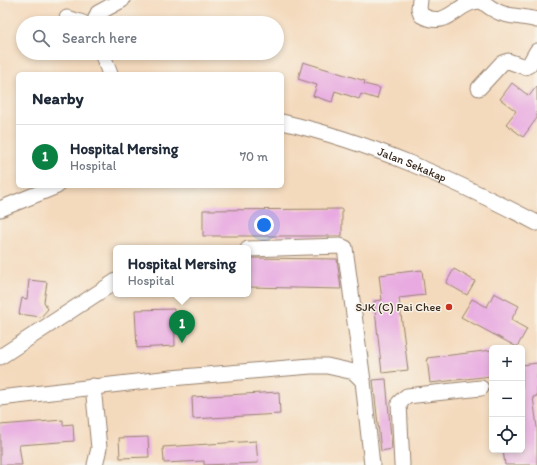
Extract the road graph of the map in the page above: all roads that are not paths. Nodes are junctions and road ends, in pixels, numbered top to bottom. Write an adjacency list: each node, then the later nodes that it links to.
1 (122, 0): 4 (street)
2 (420, 0): 3 (street)
3 (482, 0): 5 (street)
4 (97, 16)
5 (537, 20)
6 (537, 51): 9 (street)
7 (105, 60): 8 (street)
8 (109, 72)
9 (479, 88)
10 (284, 123): 13 (street, Jalan Sekakap)
11 (52, 188): 12 (street)
12 (0, 209)
13 (537, 223)
14 (251, 249): 17 (street)
15 (113, 283): 16 (street)
16 (0, 357)
17 (363, 381): 18 (street); 22 (street)
18 (92, 386): 20 (street); 21 (street)
19 (481, 388): 23 (street)
20 (0, 398)
21 (96, 465)
22 (372, 465)
23 (402, 465)

